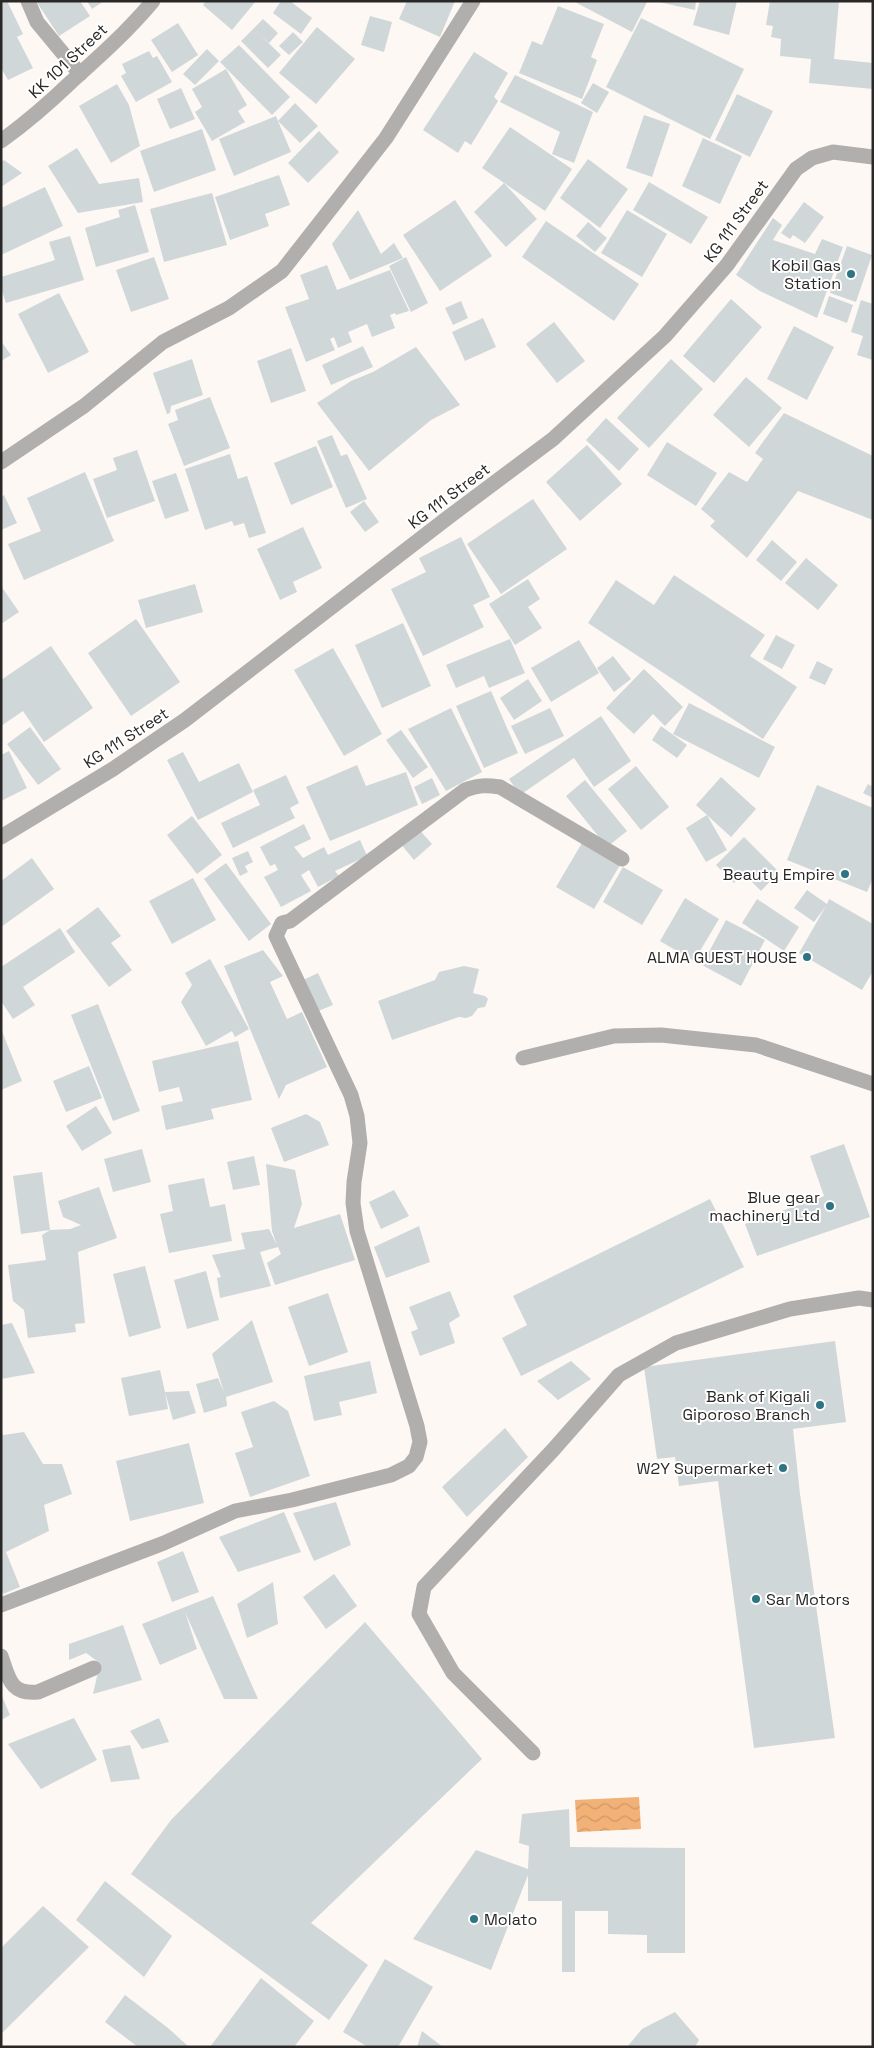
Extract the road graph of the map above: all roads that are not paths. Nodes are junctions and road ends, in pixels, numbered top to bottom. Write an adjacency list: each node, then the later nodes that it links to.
1 (28, 1): 4 (street)
2 (153, 1): 4 (street, KK 101 Street)
3 (473, 1): 7 (street)
4 (80, 74): 5 (street, KK 101 Street)
5 (1, 141)
6 (873, 157): 8 (street, KG 111 Street)
7 (1, 462)
8 (1, 837)
9 (622, 859): 13 (street)
10 (523, 1058): 11 (street)
11 (873, 1084)
12 (873, 1300): 16 (street)
13 (1, 1605)
14 (1, 1656): 15 (street)
15 (94, 1668)
16 (533, 1752)

